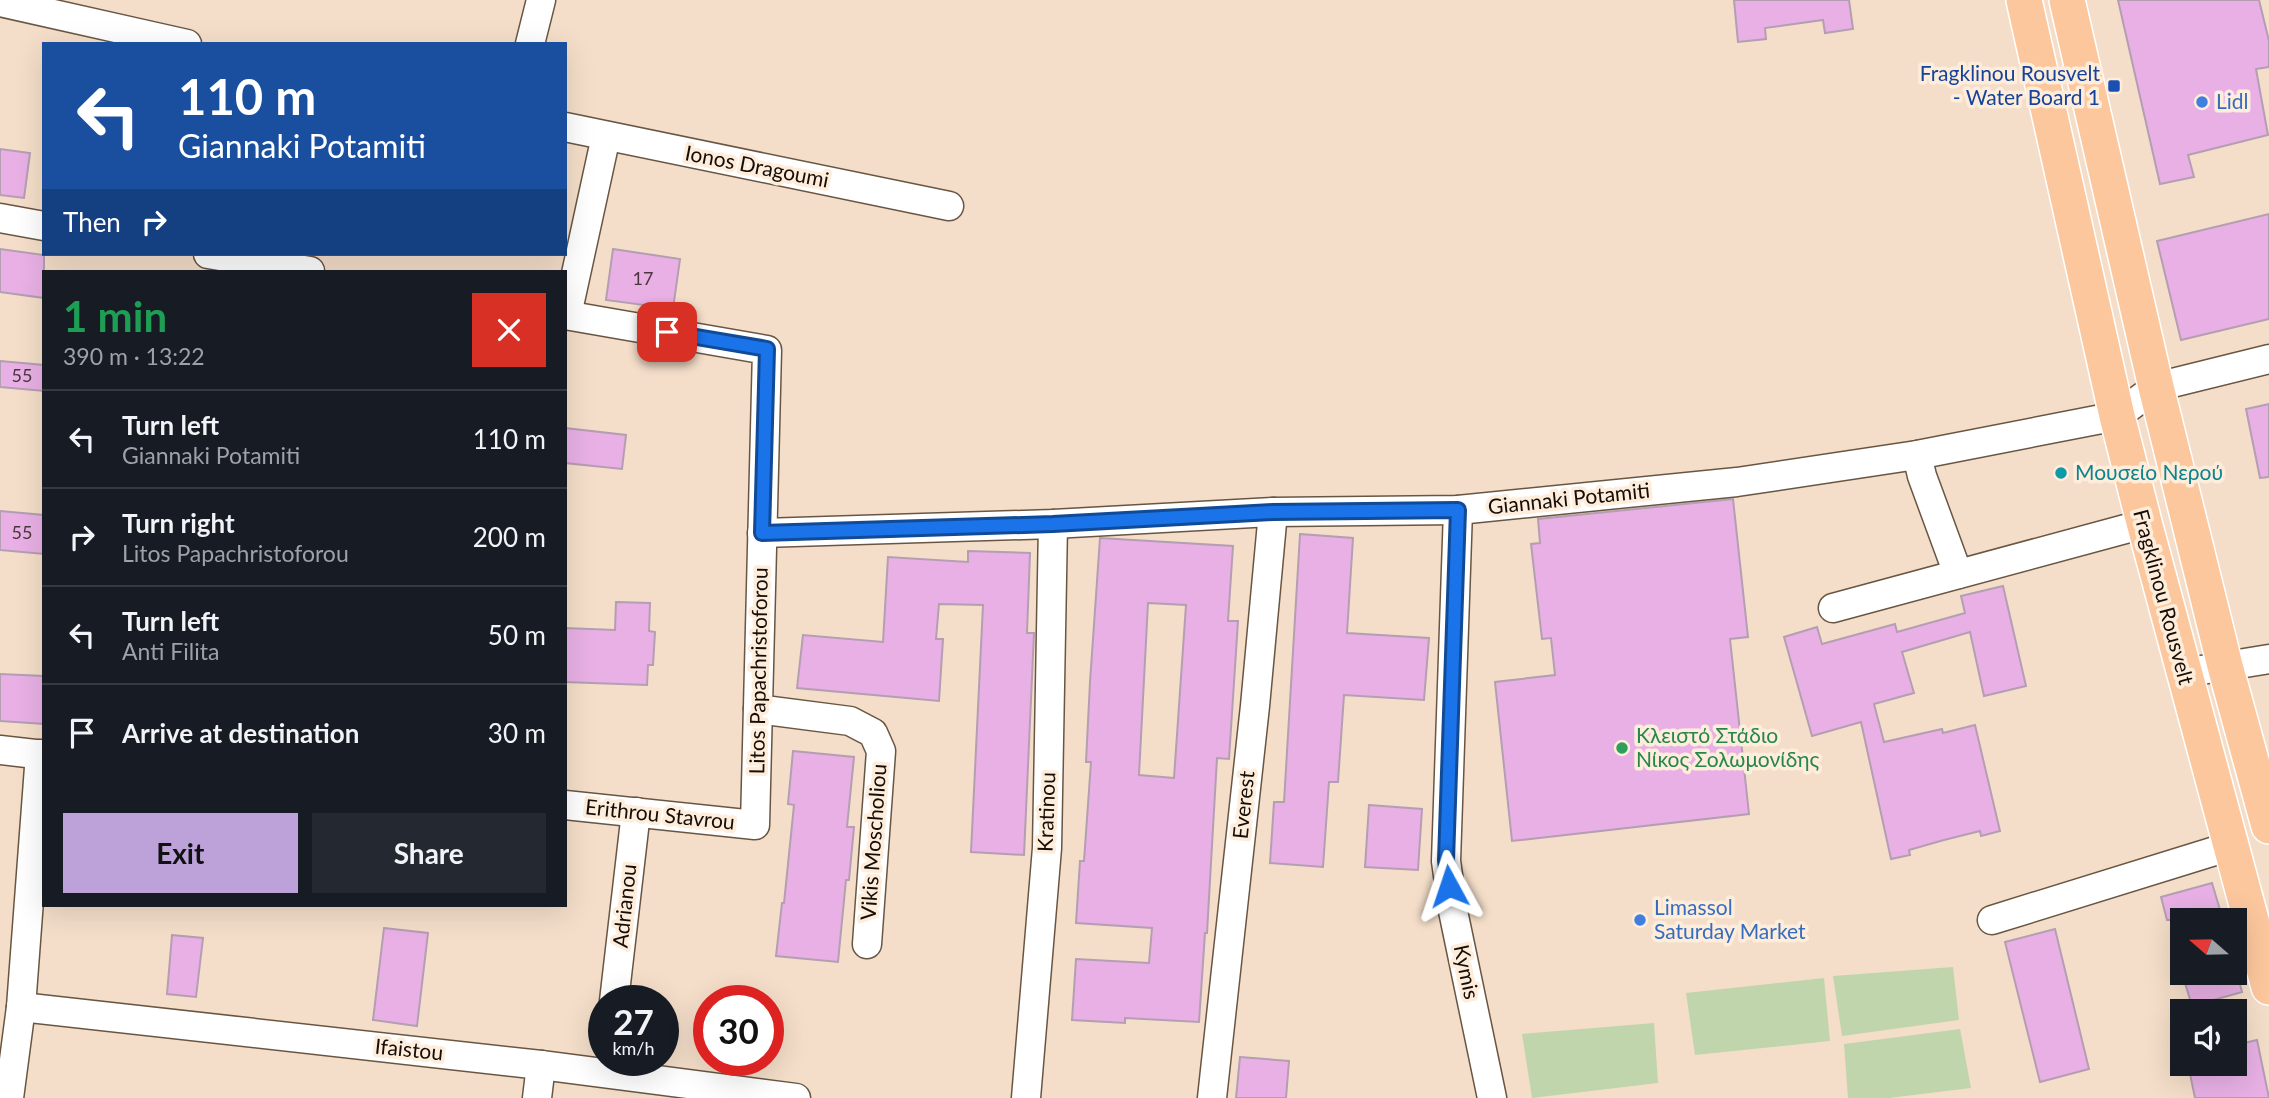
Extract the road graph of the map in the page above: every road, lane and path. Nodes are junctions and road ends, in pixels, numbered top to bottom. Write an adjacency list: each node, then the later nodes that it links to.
1 (541, 0): 7 (street)
2 (2024, 0): 19 (main road, Fragklinou Rousvelt)
3 (2067, 0): 18 (main road, Fragklinou Rousvelt)
4 (0, 2): 5 (street)
5 (81, 10): 6 (street)
6 (181, 42)
7 (530, 42)
8 (567, 127): 9 (street, Ionos Dragoumi)
9 (606, 136): 10 (street, Ionos Dragoumi); 15 (street)
10 (949, 206)
11 (0, 218): 12 (street)
12 (42, 226)
13 (220, 256): 14 (street)
14 (304, 270)
15 (567, 311)
16 (567, 315): 25 (street, Litos Papachristoforou)
17 (2269, 359): 18 (street)
18 (2156, 387): 19 (street); 29 (main road, Fragklinou Rousvelt)
19 (2117, 416): 20 (street, Giannaki Potamiti); 24 (main road, Fragklinou Rousvelt)
20 (1917, 455): 21 (street, Giannaki Potamiti); 26 (street)
21 (1458, 510): 22 (street, Giannaki Potamiti); 53 (street, Kymis)
22 (1273, 512): 23 (street, Giannaki Potamiti); 52 (street, Everest)
23 (1053, 524): 25 (street, Giannaki Potamiti); 51 (street, Kratinou)
24 (2144, 526): 26 (street); 30 (main road, Fragklinou Rousvelt)
25 (762, 533): 31 (street, Litos Papachristoforou)
26 (1958, 574): 27 (street)
27 (1833, 608)
28 (2269, 659): 29 (street)
29 (2225, 666): 30 (street); 37 (main road, Fragklinou Rousvelt)
30 (2183, 673): 38 (main road, Fragklinou Rousvelt)
31 (758, 709): 36 (street, Litos Papachristoforou); 40 (street, Vikis Moscholiou)
32 (0, 750): 33 (street)
33 (42, 754): 43 (street)
34 (567, 805): 35 (street, Erithrou Stavrou)
35 (636, 812): 36 (street, Erithrou Stavrou); 41 (street, Adrianou)
36 (755, 825)
37 (2269, 826)
38 (2231, 846): 39 (street); 42 (main road, Fragklinou Rousvelt)
39 (1992, 920)
40 (867, 944)
41 (616, 985)
42 (2269, 987)
43 (21, 1007): 44 (street, Ifaistou); 48 (street)
44 (541, 1065): 45 (street, Ifaistou); 49 (street)
45 (588, 1066)
46 (652, 1076): 47 (street, Ifaistou)
47 (746, 1095): 50 (street, Ifaistou)
48 (9, 1098)
49 (537, 1098)
50 (796, 1098)
51 (1026, 1098)
52 (1212, 1098)
53 (1492, 1098)

